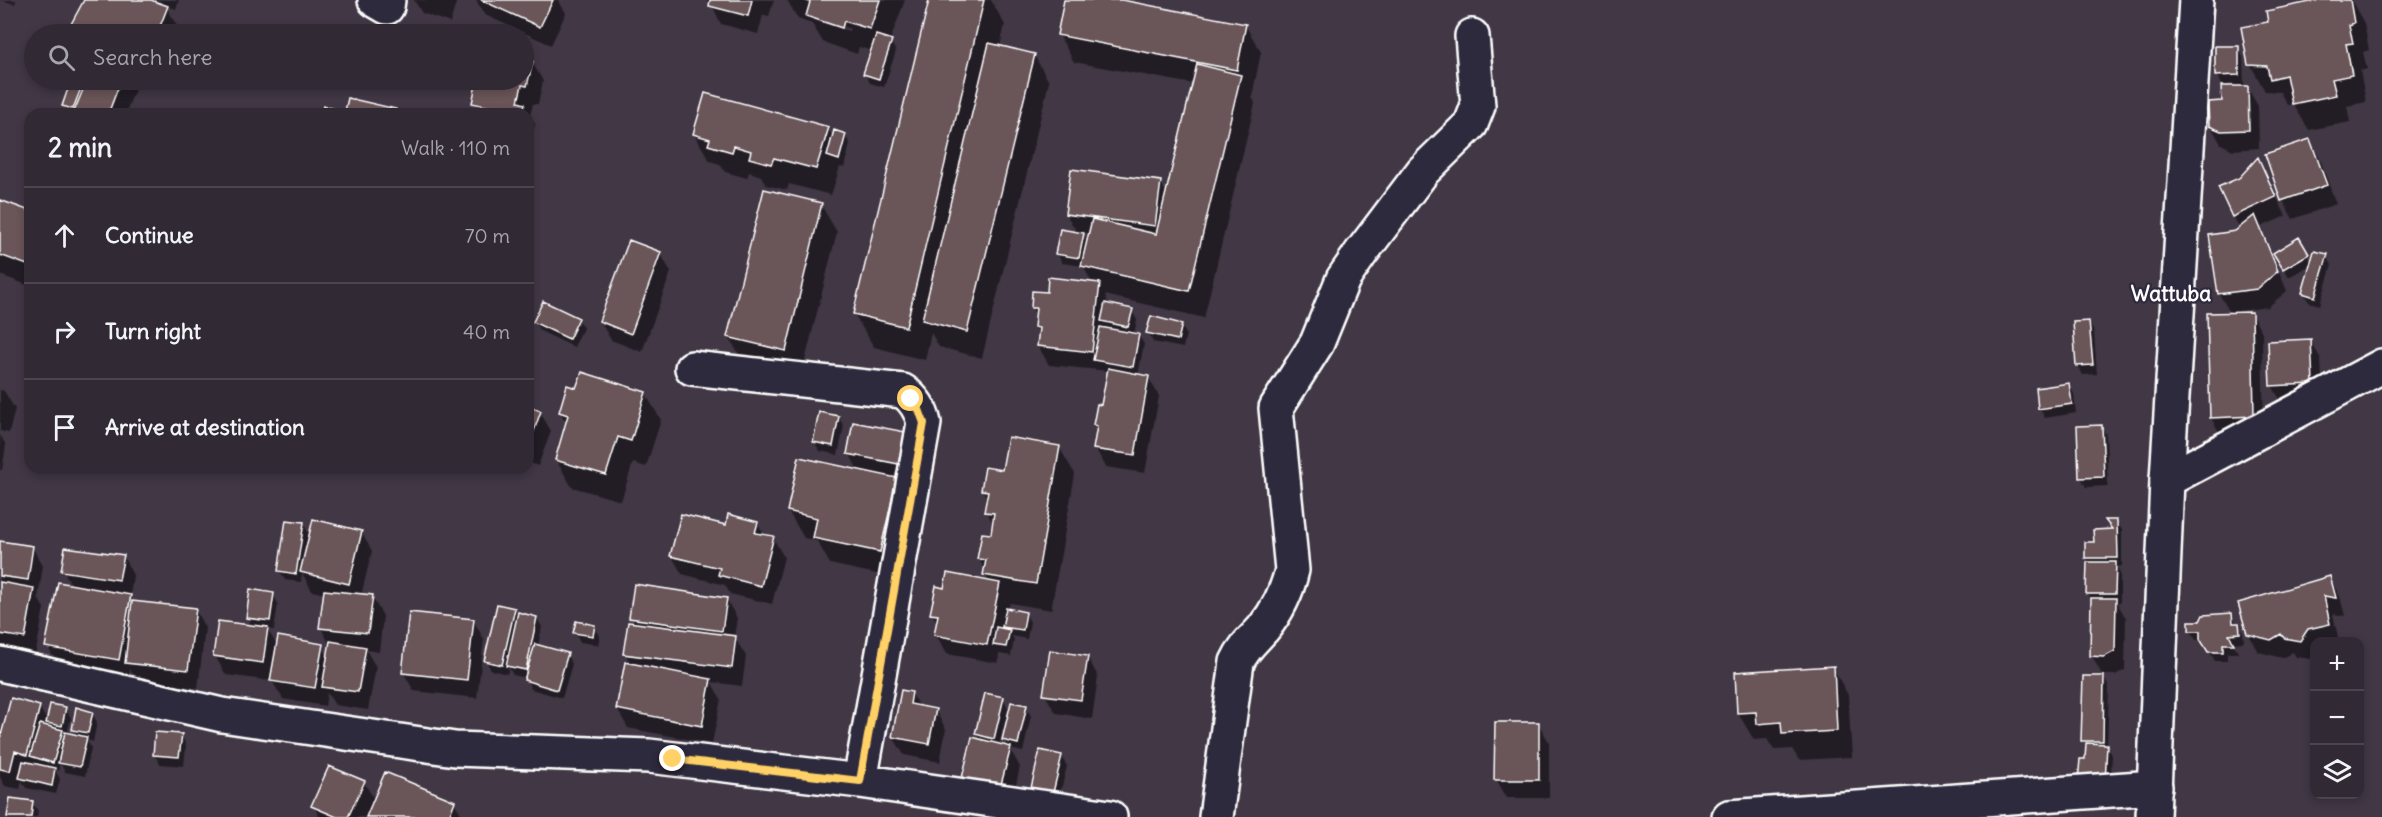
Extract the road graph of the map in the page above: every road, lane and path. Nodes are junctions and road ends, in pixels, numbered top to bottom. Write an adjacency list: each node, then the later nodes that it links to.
1 (375, 0): 2 (street)
2 (388, 0)
3 (2196, 0): 7 (street)
4 (1472, 36): 12 (street)
5 (2382, 366): 7 (street)
6 (692, 368): 9 (street)
7 (2167, 480): 10 (street)
8 (0, 664): 9 (street)
9 (860, 781): 11 (street)
10 (2154, 802): 13 (street)
11 (1110, 817)
12 (1215, 817)
13 (1729, 817)

